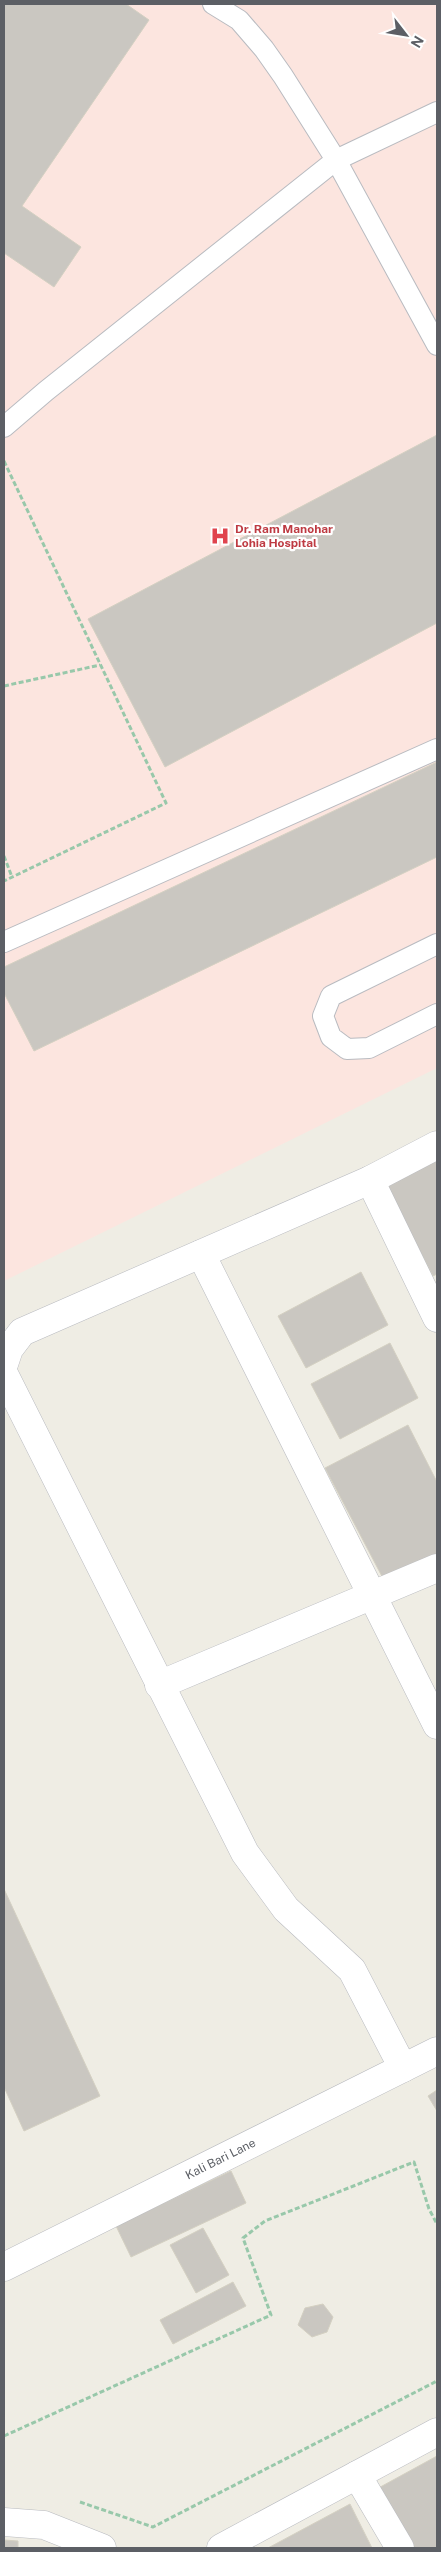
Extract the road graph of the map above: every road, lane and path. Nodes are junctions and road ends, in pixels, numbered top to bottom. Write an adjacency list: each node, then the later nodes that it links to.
1 (213, 4): 3 (lane)
2 (437, 112): 3 (lane)
3 (336, 160): 4 (lane); 5 (lane)
4 (437, 346)
5 (4, 427)
6 (4, 462): 7 (path)
7 (100, 664): 8 (path); 11 (path)
8 (4, 686)
9 (437, 749): 13 (lane)
10 (4, 856): 11 (path)
11 (12, 877): 12 (path)
12 (4, 881)
13 (4, 942)
14 (437, 944): 15 (lane)
15 (437, 1014)
16 (437, 1145): 17 (street)
17 (370, 1180): 18 (street); 19 (street)
18 (201, 1254): 20 (street); 23 (street)
19 (437, 1318)
20 (4, 1364)
21 (4, 1374): 24 (street)
22 (437, 1568): 23 (street)
23 (373, 1595): 24 (street); 25 (street)
24 (159, 1685): 27 (street)
25 (437, 1725)
26 (437, 2051): 27 (street, Kali Bari Lane)
27 (403, 2068): 29 (street, Kali Bari Lane)
28 (437, 2224): 32 (path)
29 (4, 2267)
30 (437, 2381): 34 (path)
31 (437, 2432): 33 (street)
32 (4, 2436)
33 (357, 2475): 37 (street); 38 (street)
34 (72, 2499)
35 (4, 2522): 36 (street)
36 (102, 2548)
37 (221, 2548)
38 (400, 2548)

